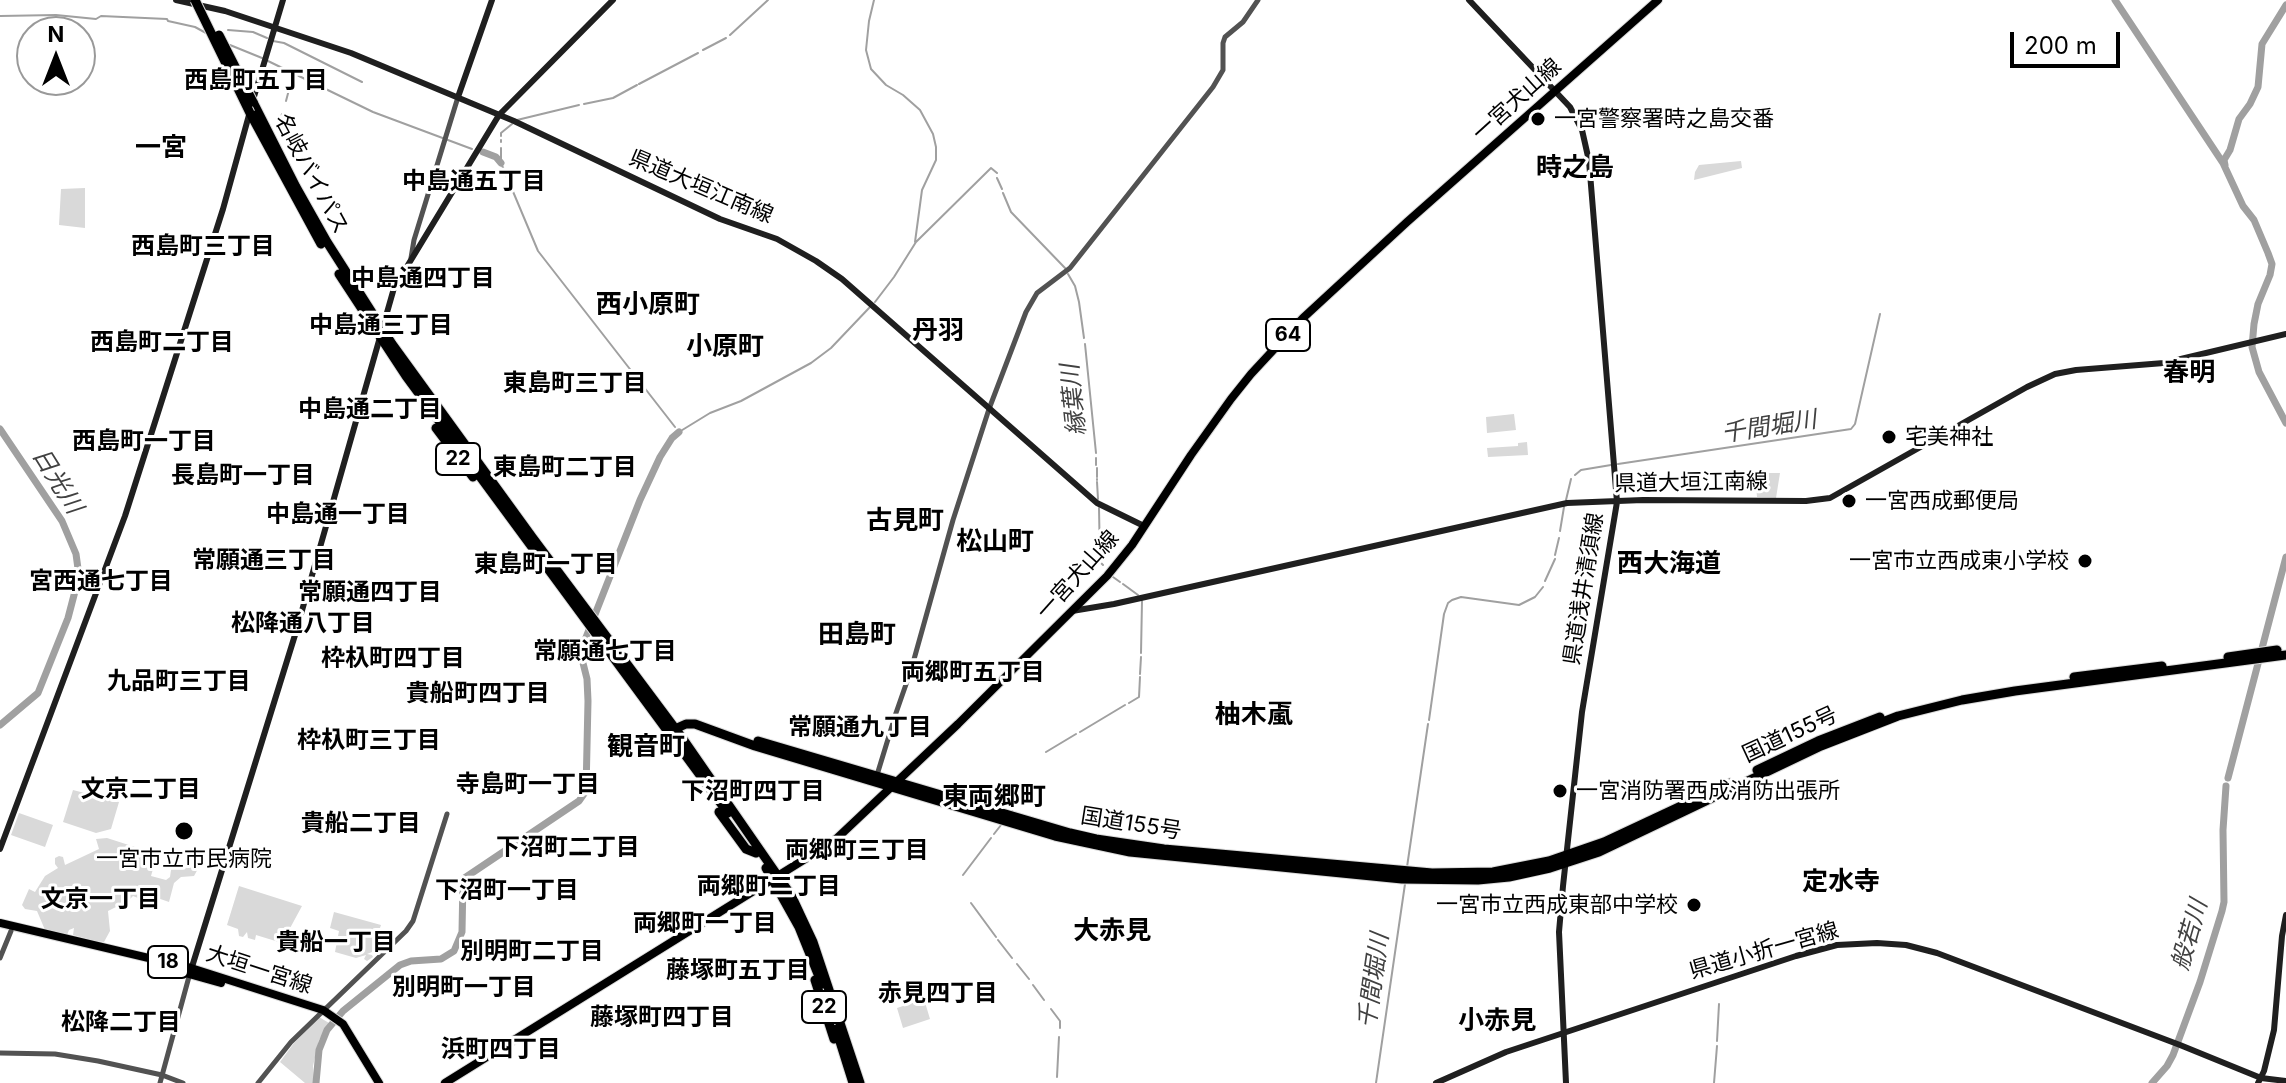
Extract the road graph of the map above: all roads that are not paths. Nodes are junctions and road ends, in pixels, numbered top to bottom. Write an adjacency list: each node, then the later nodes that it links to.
1 (176, 0): 10 (main road, 県道大垣江南線)
2 (195, 0): 15 (highway, 名岐バイパス / 22, bridge)
3 (201, 0): 13 (highway, 名岐バイパス / 22, bridge)
4 (283, 0): 10 (main road)
5 (492, 0): 12 (main road)
6 (613, 0): 14 (main road)
7 (1258, 0): 20 (street)
8 (1469, 0): 11 (main road, 県道浅井清須線)
9 (1658, 0): 11 (main road, 一宮犬山線 / 64)
10 (274, 27): 12 (main road, 県道大垣江南線); 13 (main road)
11 (1555, 90): 23 (main road, 県道浅井清須線); 24 (main road, 一宮犬山線 / 64)
12 (458, 97): 14 (main road, 県道大垣江南線); 16 (street)
13 (253, 102): 15 (main road); 17 (highway, 名岐バイパス / 22)
14 (499, 115): 16 (main road); 20 (main road, 県道大垣江南線)
15 (249, 116): 17 (highway, 名岐バイパス / 22); 36 (main road)
16 (411, 258): 17 (main road)
17 (381, 334): 19 (highway, 名岐バイパス / 22); 30 (highway, 名岐バイパス / 22); 43 (main road)
18 (2286, 334): 23 (main road, 県道大垣江南線)
19 (406, 376): 21 (highway, 22); 22 (highway, 名岐バイパス / 22)
20 (989, 409): 24 (main road, 県道大垣江南線); 33 (street)
21 (468, 470): 22 (highway); 25 (highway, 22)
22 (479, 475): 25 (highway, 名岐バイパス / 22)
23 (1617, 502): 26 (main road, 県道大垣江南線); 37 (main road, 県道浅井清須線)
24 (1144, 526): 26 (main road, 一宮犬山線 / 64)
25 (521, 534): 30 (highway, 名岐バイパス / 22)
26 (1072, 611): 34 (main road, 一宮犬山線 / 64)
27 (2286, 649): 29 (highway, 国道155号)
28 (2286, 655): 29 (highway, 国道155号)
29 (2260, 656): 37 (highway, 国道155号)
30 (640, 688): 31 (highway, 名岐バイパス / 22); 31 (highway, 名岐バイパス / 22)
31 (673, 729): 32 (highway, 名岐バイパス / 22); 33 (highway, 国道155号); 34 (highway, 国道155号)
32 (680, 742): 38 (highway, 名岐バイパス / 22); 38 (highway, 名岐バイパス / 22)
33 (877, 776): 34 (highway, 国道155号)
34 (892, 784): 37 (highway, 国道155号); 38 (main road, 一宮犬山線 / 64)
35 (447, 814): 44 (street)
36 (0, 849)
37 (1565, 860): 45 (main road, 県道浅井清須線)
38 (776, 878): 54 (main road, 一宮犬山線 / 64); 55 (highway, 名岐バイパス / 22); 56 (highway, 名岐バイパス / 22)
39 (2286, 915): 48 (main road)
40 (0, 926): 41 (main road, 大垣一宮線 / 18); 43 (main road, 大垣一宮線 / 18)
41 (11, 931): 42 (street); 43 (main road, 大垣一宮線 / 18)
42 (0, 958)
43 (191, 970): 44 (main road, 大垣一宮線 / 18); 47 (street)
44 (329, 1017): 52 (street); 53 (main road)
45 (1563, 1033): 48 (main road, 県道小折一宮線); 57 (main road, 県道小折一宮線); 58 (main road, 県道浅井清須線)
46 (0, 1053): 47 (street)
47 (162, 1075): 50 (street); 51 (street)
48 (2260, 1081): 49 (main road, 県道小折一宮線)
49 (2286, 1081)
50 (160, 1083)
51 (183, 1083)
52 (258, 1083)
53 (376, 1083)
54 (445, 1083)
55 (853, 1083)
56 (860, 1083)
57 (1436, 1083)
58 (1566, 1083)

